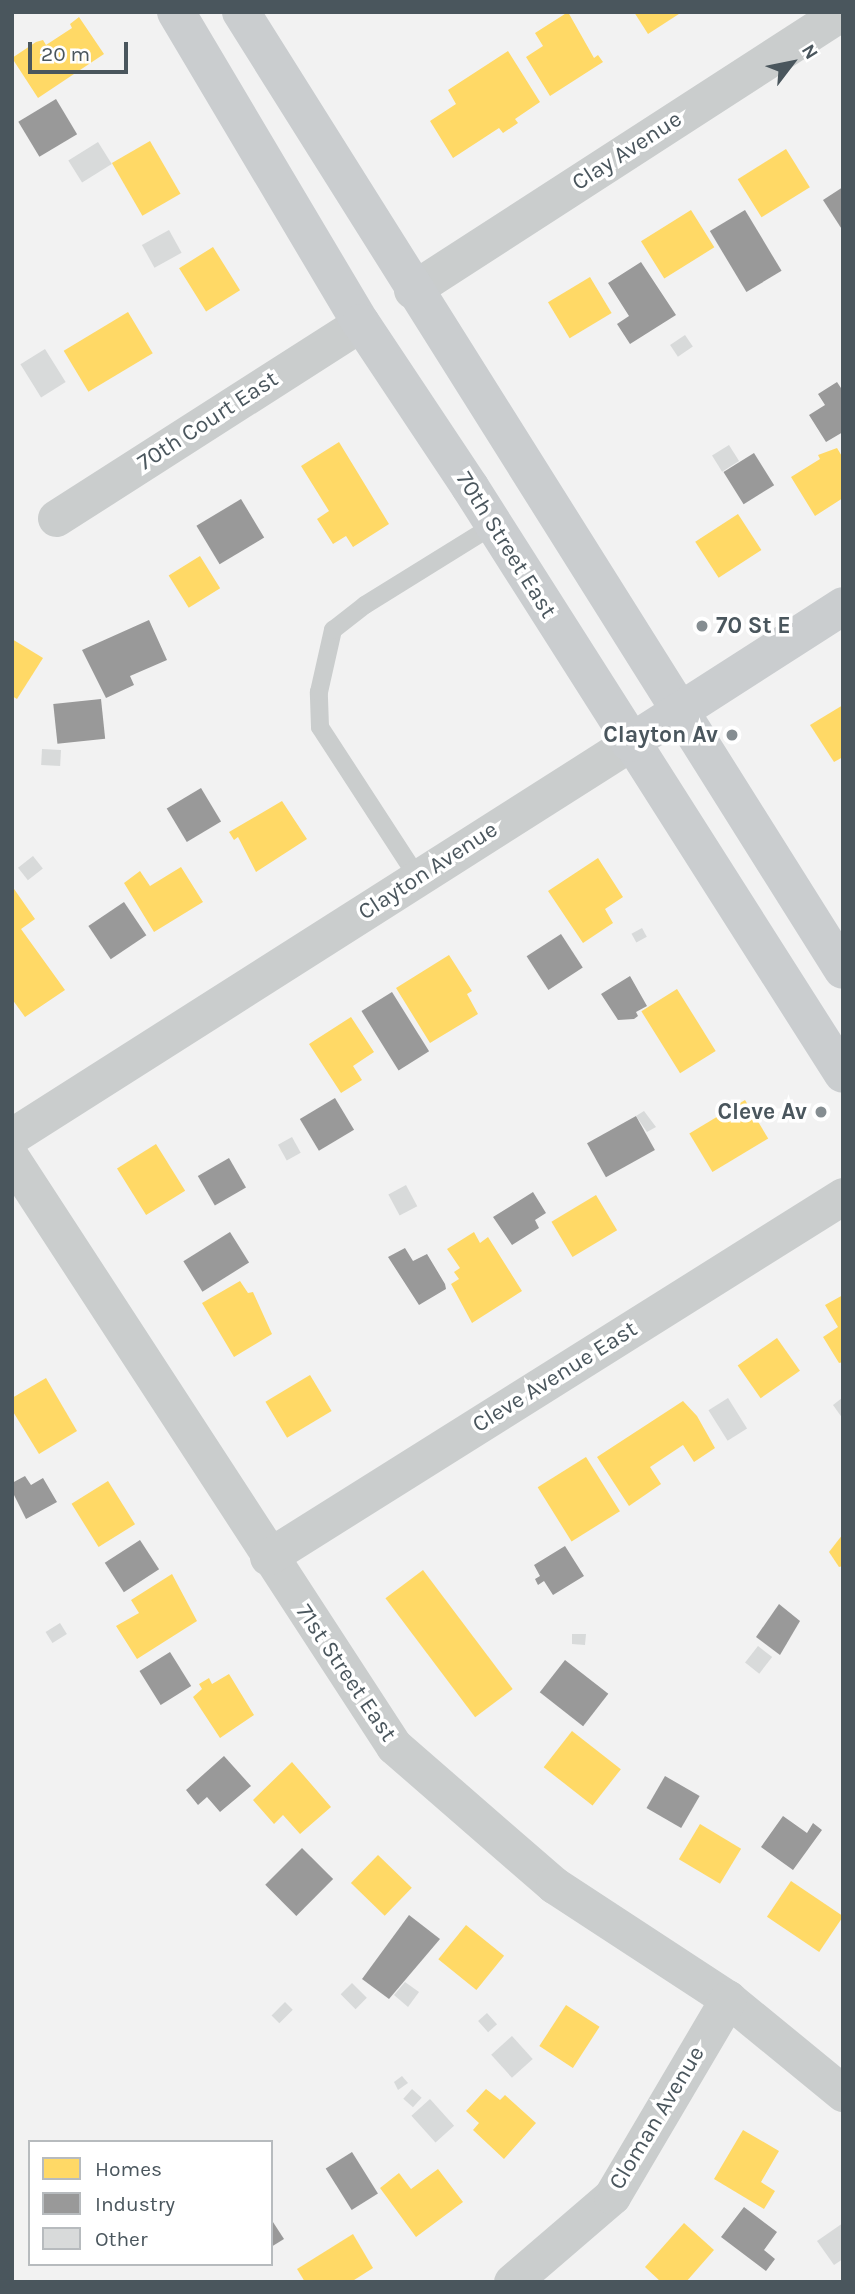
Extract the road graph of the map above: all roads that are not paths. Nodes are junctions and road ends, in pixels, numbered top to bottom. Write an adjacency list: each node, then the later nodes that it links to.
1 (176, 12): 5 (main road, 70th Street East)
2 (241, 12): 4 (main road)
3 (842, 12): 4 (street, Clay Avenue)
4 (412, 290): 9 (main road)
5 (361, 323): 6 (street, 70th Court East); 7 (main road, 70th Street East)
6 (56, 518)
7 (494, 525): 10 (main road, 70th Street East); 11 (lane)
8 (843, 606): 9 (main road, Clayton Avenue)
9 (682, 709): 10 (main road, Clayton Avenue); 12 (main road)
10 (630, 743): 11 (street, Clayton Avenue); 13 (main road, 70th Street East)
11 (418, 878): 14 (street, Clayton Avenue)
12 (843, 970)
13 (843, 1074)
14 (12, 1136)
15 (12, 1159): 17 (street, 71st Street East)
16 (843, 1196): 17 (street, Cleve Avenue East)
17 (268, 1558): 18 (street, 71st Street East)
18 (728, 1999): 19 (street, 71st Street East); 20 (street, Cloman Avenue)
19 (843, 2092)
20 (512, 2282)

